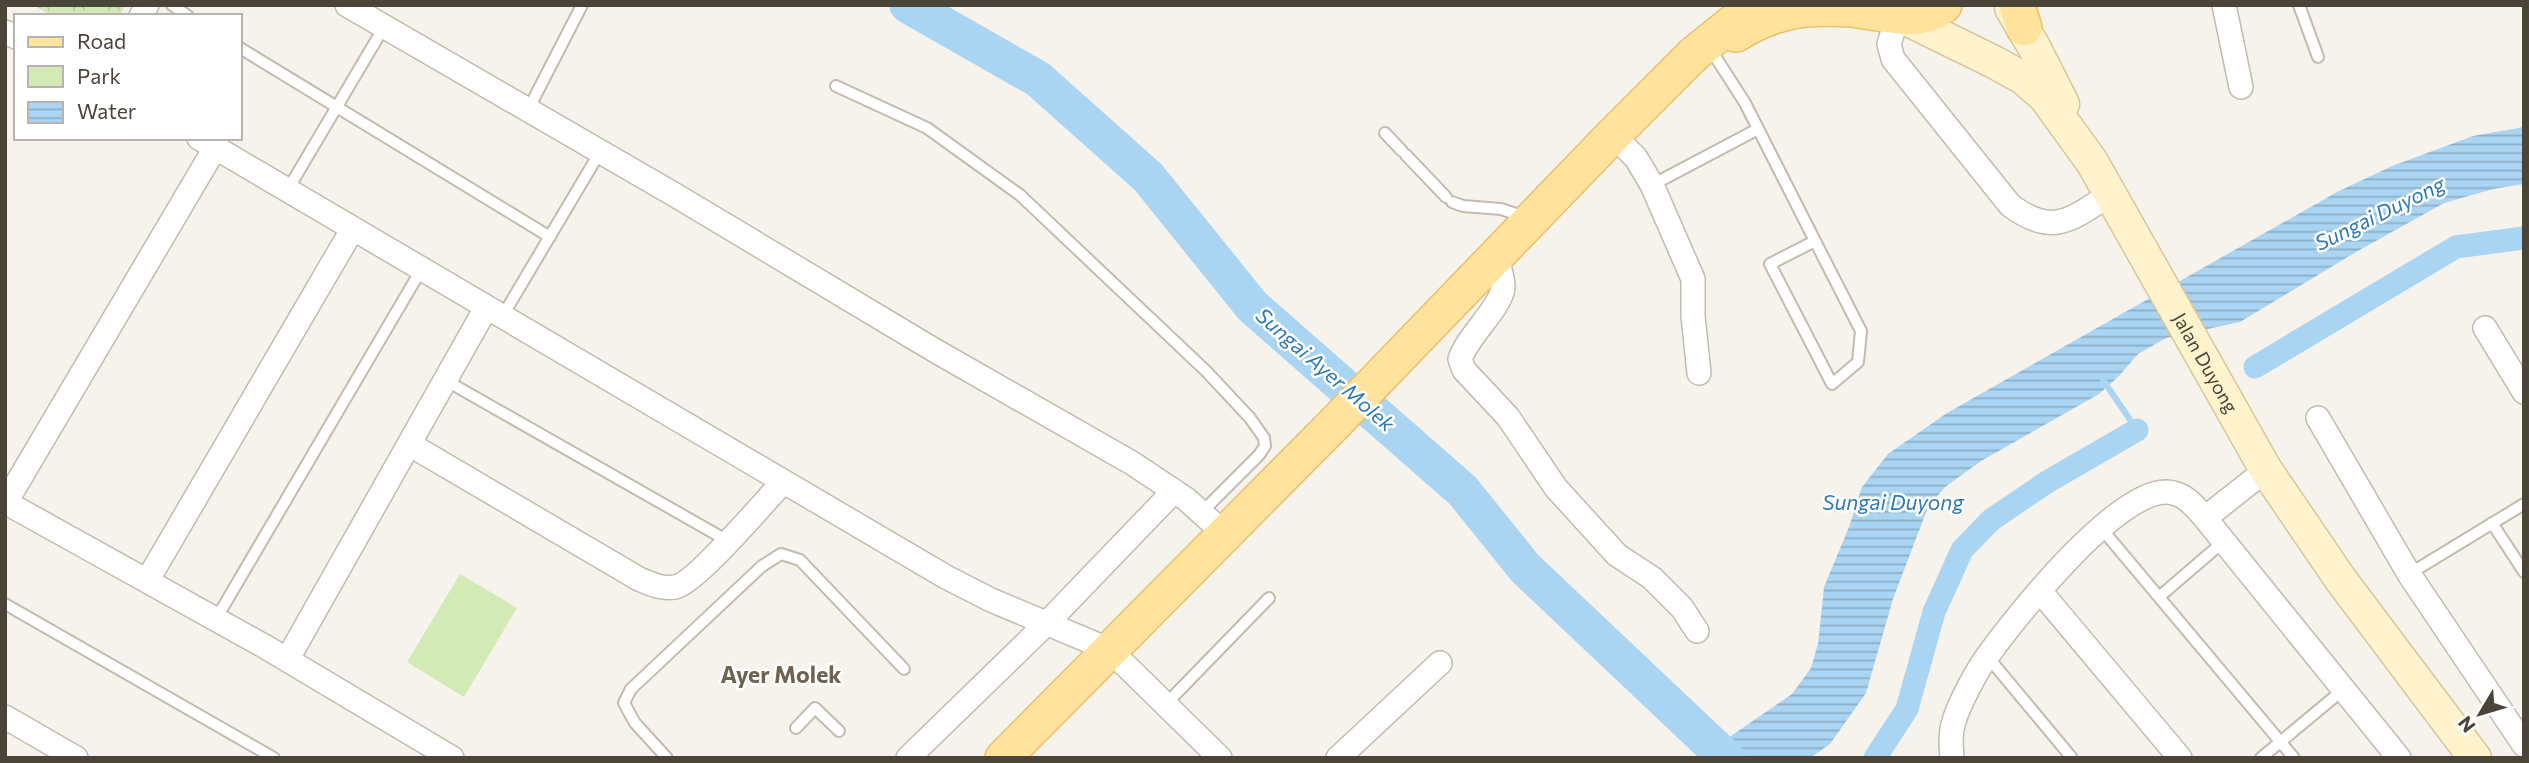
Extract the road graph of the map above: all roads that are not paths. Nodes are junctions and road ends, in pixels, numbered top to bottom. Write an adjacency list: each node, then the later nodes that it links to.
1 (347, 5): 10 (street)
2 (582, 5): 17 (lane)
3 (1728, 5): 12 (main road)
4 (1755, 5): 12 (main road)
5 (1944, 5): 8 (main road)
6 (2224, 5): 15 (street)
7 (2298, 5): 13 (lane)
8 (1888, 10): 12 (main road); 23 (main road, Jalan Duyong); 26 (street)
9 (2016, 13): 23 (main road)
10 (384, 27): 16 (lane); 17 (street)
11 (242, 49): 16 (lane)
12 (1703, 52): 18 (lane); 20 (main road)
13 (2318, 57)
14 (836, 86): 46 (lane)
15 (2241, 87)
16 (336, 108): 25 (lane); 29 (lane)
17 (528, 110): 22 (street)
18 (1758, 130): 24 (lane); 30 (lane)
19 (1385, 133): 27 (lane)
20 (1613, 135): 24 (street); 27 (main road)
21 (207, 143): 25 (street); 43 (street)
22 (600, 152): 29 (lane); 42 (street)
23 (2092, 162): 26 (main road, Jalan Duyong)
24 (1652, 185): 35 (street)
25 (287, 191): 28 (street)
26 (2110, 194): 40 (main road, Jalan Duyong)
27 (1531, 219): 31 (main road)
28 (352, 230): 32 (street); 53 (street)
29 (550, 237): 33 (lane)
30 (1815, 241): 30 (lane)
31 (1496, 256): 46 (main road); 60 (street)
32 (421, 270): 33 (street); 58 (lane)
33 (494, 313): 36 (street); 41 (street)
34 (2485, 328): 37 (street)
35 (1699, 373)
36 (445, 380): 39 (street); 49 (lane)
37 (2524, 392)
38 (2318, 418): 52 (street)
39 (409, 444): 49 (street); 63 (street)
40 (2266, 470): 45 (street); 87 (main road, Jalan Duyong)
41 (783, 482): 49 (street); 59 (street)
42 (1174, 491): 46 (street); 59 (street)
43 (6, 502): 53 (street)
44 (2524, 503): 47 (lane)
45 (2205, 518): 48 (street); 50 (street)
46 (1213, 523): 61 (main road)
47 (2491, 523): 51 (lane); 52 (lane)
48 (2101, 528): 54 (street); 55 (lane)
49 (728, 541)
50 (2223, 542): 55 (lane); 66 (street)
51 (2524, 572)
52 (2409, 574): 72 (street)
53 (147, 580): 58 (street)
54 (2039, 592): 62 (street); 83 (street)
55 (2159, 597): 71 (lane)
56 (1269, 598): 67 (lane)
57 (5, 604): 75 (lane)
58 (216, 619): 63 (street)
59 (1046, 623): 61 (street); 77 (street)
60 (1698, 631)
61 (1110, 650): 67 (street); 78 (main road)
62 (1987, 656): 81 (street); 82 (lane)
63 (287, 660): 73 (street)
64 (1440, 663): 80 (street)
65 (904, 669): 76 (lane)
66 (2344, 689): 71 (lane); 86 (street)
67 (1166, 704): 79 (street)
68 (5, 717): 74 (street)
69 (796, 728): 70 (lane)
70 (839, 731)
71 (2280, 742): 84 (lane); 85 (lane)
72 (2524, 745)
73 (445, 756)
74 (76, 758)
75 (274, 758)
76 (667, 758)
77 (908, 758)
78 (1003, 758)
79 (1220, 758)
80 (1338, 758)
81 (1952, 758)
82 (2071, 758)
83 (2180, 758)
84 (2261, 758)
85 (2294, 758)
86 (2399, 758)
87 (2475, 758)

